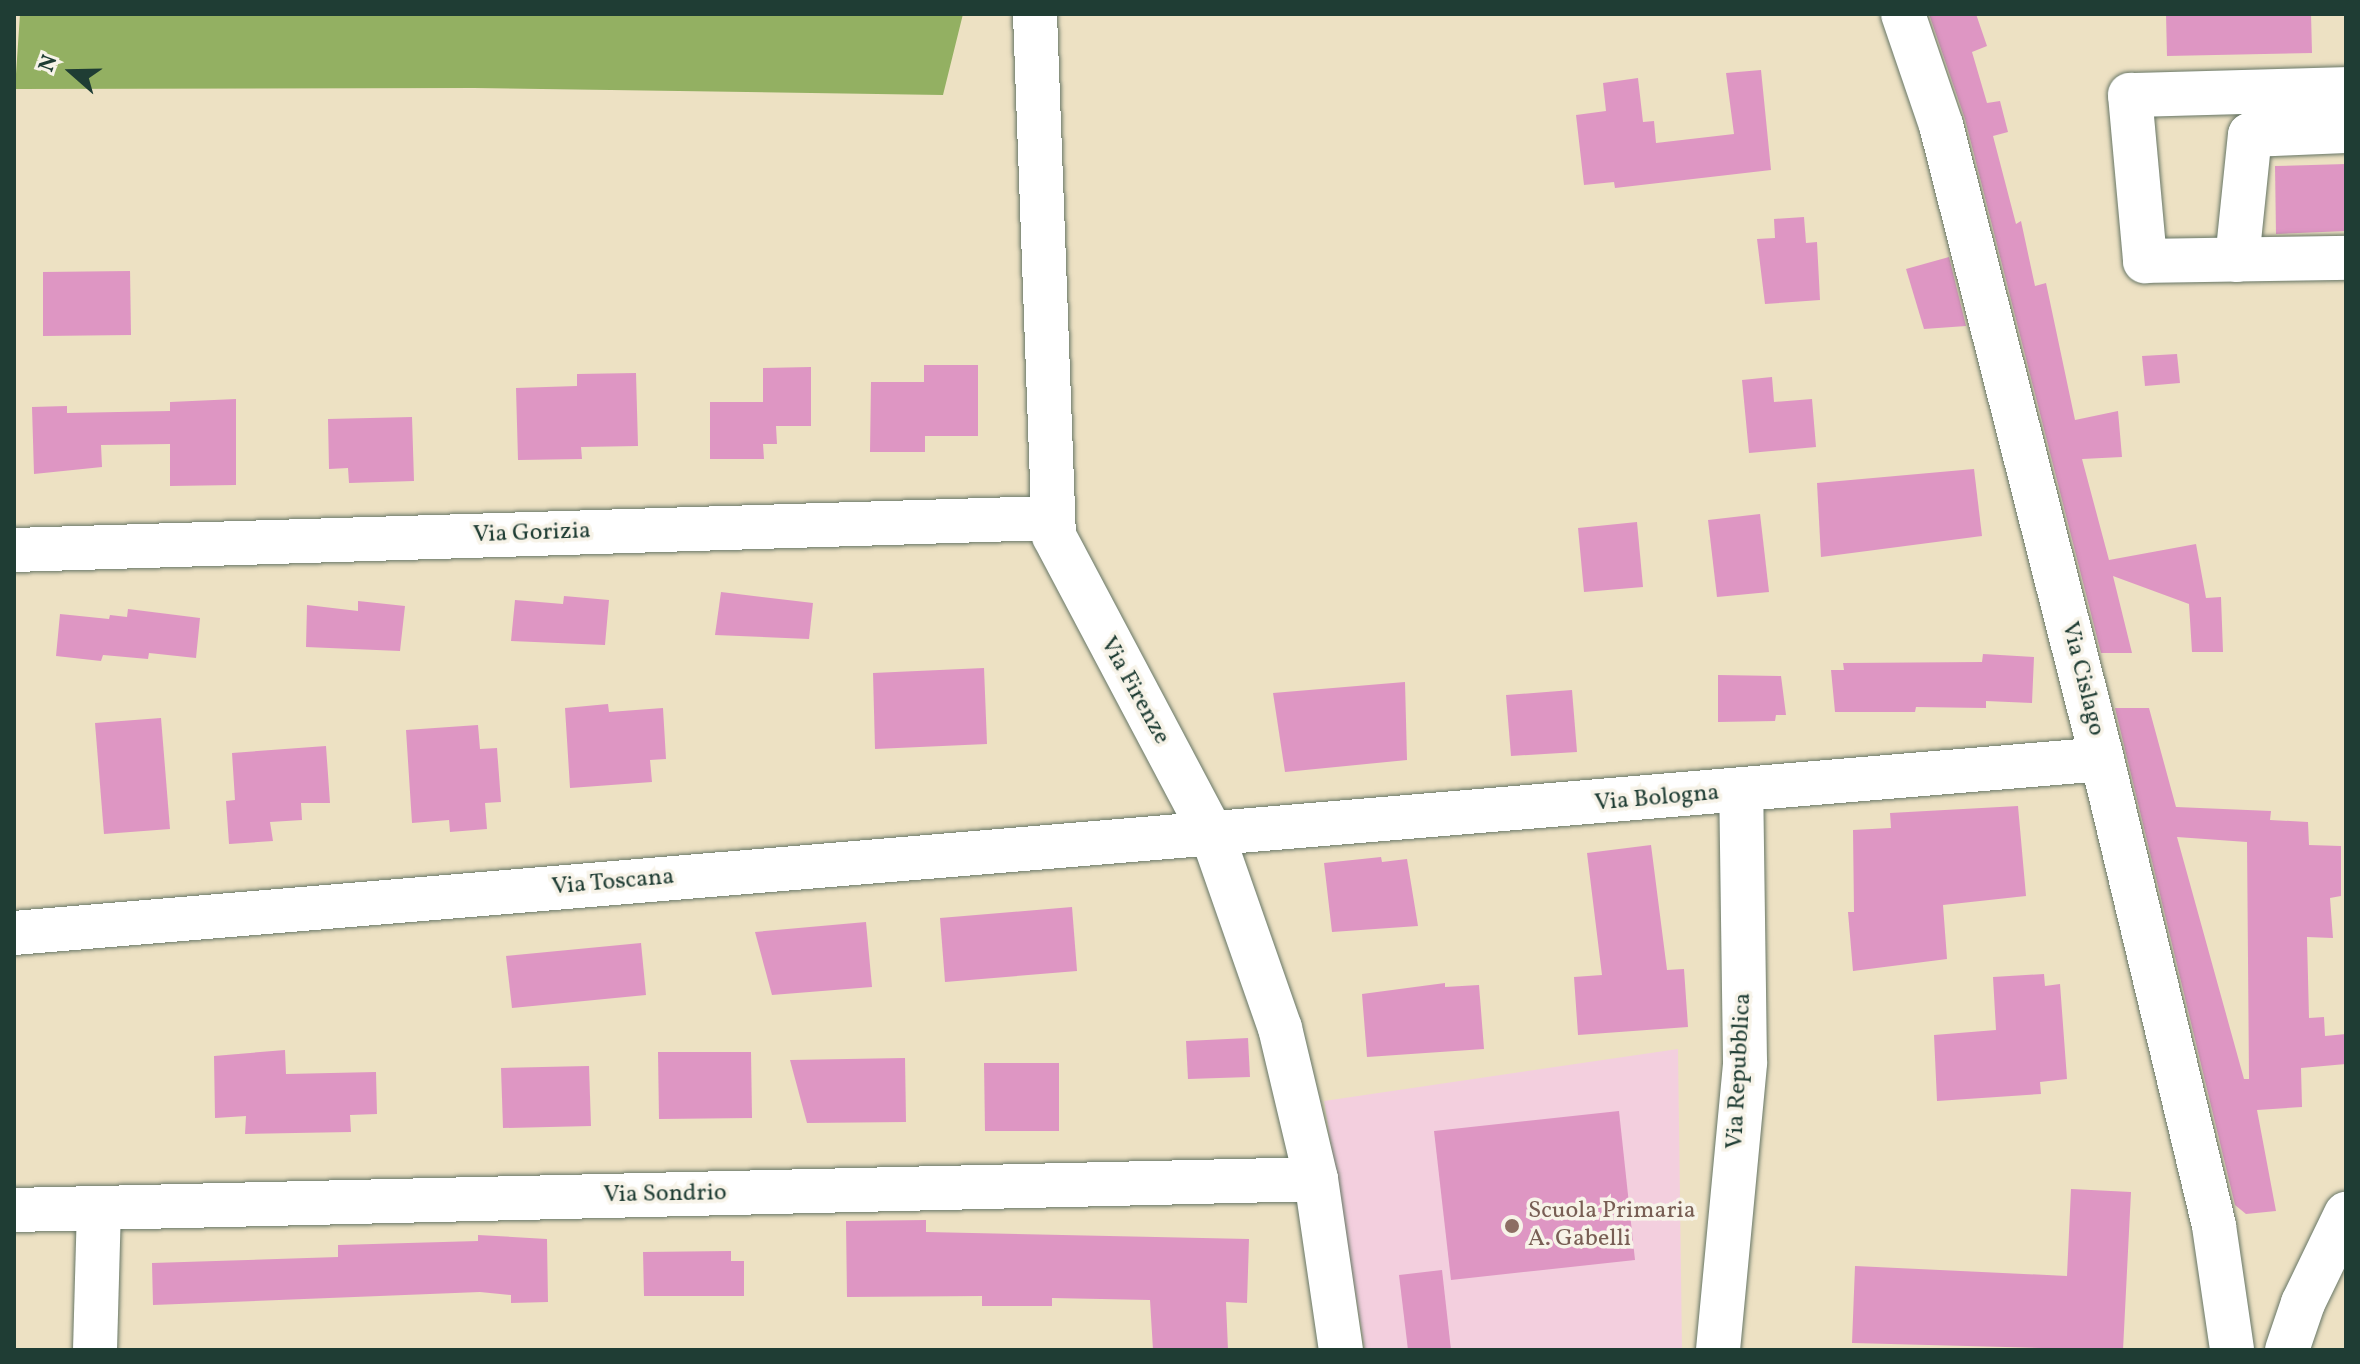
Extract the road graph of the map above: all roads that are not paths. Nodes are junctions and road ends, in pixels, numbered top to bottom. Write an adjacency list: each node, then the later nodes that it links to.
1 (1035, 14): 7 (street, Via Firenze)
2 (1903, 14): 9 (street, Via Cislago)
3 (2346, 89): 6 (street)
4 (2346, 131): 6 (street)
5 (2346, 258): 6 (street)
6 (2237, 260)
7 (1051, 518): 8 (street, Via Gorizia); 11 (street, Via Firenze)
8 (14, 550)
9 (2102, 759): 10 (street, Via Bologna); 18 (street, Via Cislago)
10 (1741, 792): 11 (street, Via Bologna); 21 (street, Via Repubblica)
11 (1212, 834): 12 (street, Via Toscana); 13 (street, Via Firenze)
12 (14, 933)
13 (1316, 1179): 14 (street, Via Sondrio); 20 (street, Via Firenze)
14 (99, 1209): 15 (street, Via Sondrio); 19 (street)
15 (14, 1210)
16 (2346, 1214): 17 (street)
17 (2303, 1303): 18 (street); 23 (street)
18 (2228, 1307): 22 (street, Via Cislago)
19 (95, 1350)
20 (1341, 1350)
21 (1718, 1350)
22 (2232, 1350)
23 (2287, 1350)

